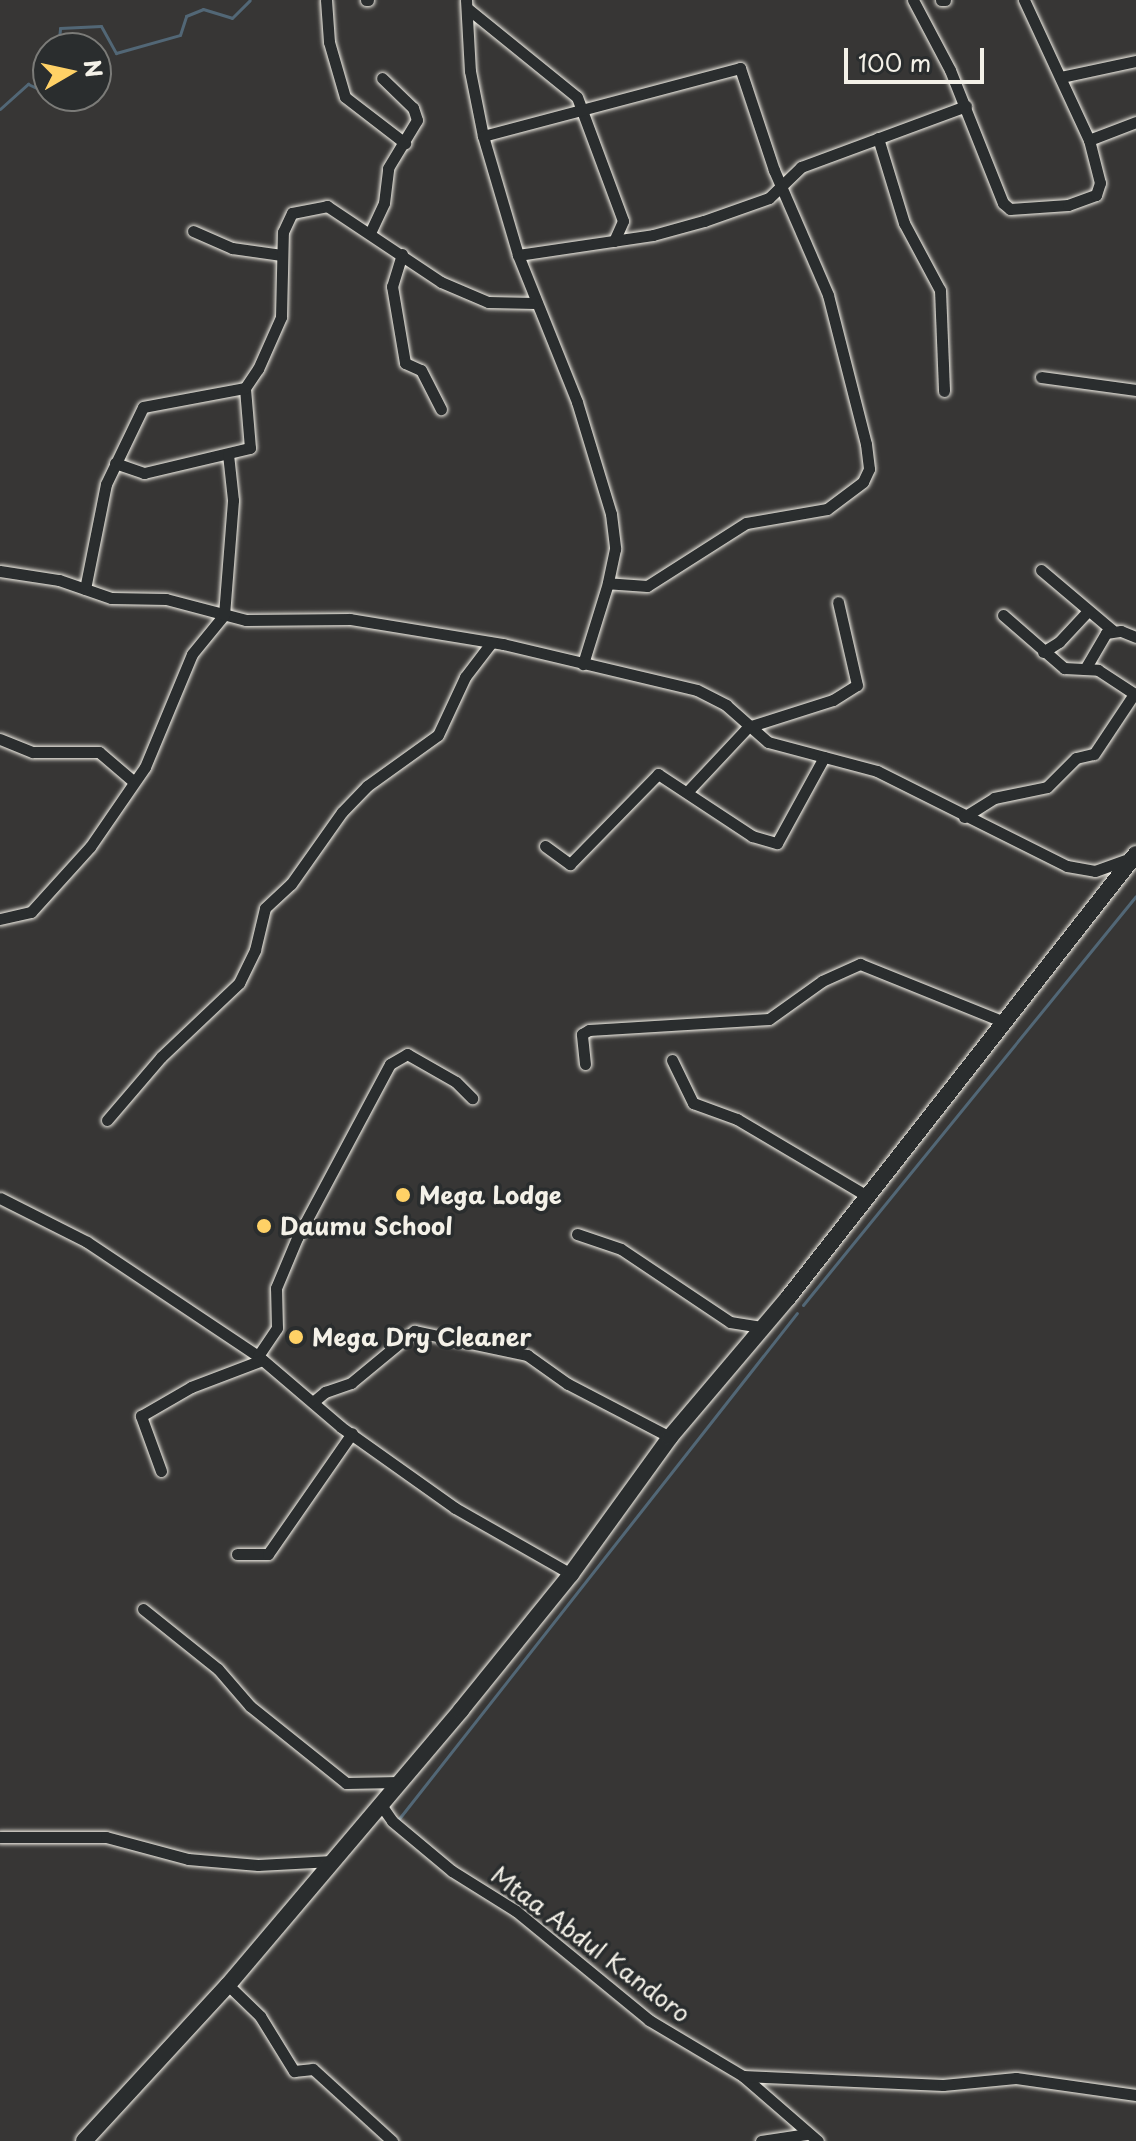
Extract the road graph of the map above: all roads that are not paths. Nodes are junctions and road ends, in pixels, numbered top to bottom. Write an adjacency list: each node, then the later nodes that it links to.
1 (326, 0): 14 (street)
2 (913, 0): 8 (street)
3 (1024, 0): 6 (street)
4 (466, 4): 9 (street); 11 (street)
5 (1136, 61): 6 (street)
6 (1061, 77): 13 (street)
7 (382, 78): 14 (street)
8 (966, 106): 12 (street); 13 (street)
9 (580, 107): 11 (street); 15 (street); 20 (street)
10 (1136, 122): 13 (street)
11 (483, 136): 23 (street)
12 (878, 138): 16 (street); 28 (street)
13 (1089, 140)
14 (405, 143): 19 (street)
15 (774, 170): 16 (street); 17 (street)
16 (787, 175): 17 (street)
17 (781, 186): 20 (street); 34 (street)
18 (193, 231): 22 (street)
19 (370, 233): 21 (street); 22 (street)
20 (614, 241): 23 (street)
21 (402, 254): 24 (street); 29 (street)
22 (282, 255): 26 (street)
23 (518, 255): 24 (street)
24 (535, 303): 34 (street)
25 (1041, 377): 27 (street)
26 (245, 388): 30 (street); 31 (street)
27 (1136, 390)
28 (944, 391)
29 (441, 409)
30 (228, 454): 31 (street); 38 (street)
31 (115, 463): 35 (street)
32 (1041, 570): 37 (street)
33 (0, 571): 35 (street)
34 (608, 583): 42 (street)
35 (85, 589): 38 (street)
36 (838, 602): 49 (street)
37 (1088, 611): 40 (street); 44 (street)
38 (224, 615): 43 (street); 52 (street)
39 (1003, 615): 44 (street)
40 (1112, 630): 41 (street); 47 (street)
41 (1136, 637)
42 (594, 640): 45 (street); 46 (street)
43 (491, 643): 45 (street); 62 (street)
44 (1043, 652): 47 (street)
45 (583, 664): 46 (street)
46 (599, 666): 49 (street)
47 (1085, 669): 48 (street)
48 (1135, 694): 54 (street)
49 (748, 727): 51 (street); 53 (street)
50 (0, 739): 52 (street)
51 (824, 757): 53 (street); 54 (street)
52 (133, 781): 57 (street)
53 (688, 791): 55 (street)
54 (964, 817): 56 (street)
55 (545, 846)
56 (1135, 856): 58 (main road)
57 (0, 919)
58 (1004, 1022): 60 (street); 63 (main road)
59 (672, 1060): 63 (street)
60 (585, 1064)
61 (472, 1098): 67 (street)
62 (107, 1120)
63 (867, 1196): 66 (main road)
64 (0, 1198): 67 (street)
65 (577, 1234): 66 (street)
66 (760, 1327): 70 (main road)
67 (260, 1358): 68 (street); 71 (street)
68 (313, 1402): 69 (street); 70 (street)
69 (352, 1433): 72 (street); 73 (street)
70 (670, 1437): 73 (main road)
71 (161, 1471)
72 (237, 1554)
73 (571, 1574): 75 (main road)
74 (143, 1609): 75 (street)
75 (399, 1782): 76 (main road)
76 (381, 1805): 78 (main road); 80 (street, Mtaa Abdul Kandoro)
77 (0, 1837): 78 (street)
78 (332, 1861): 79 (main road)
79 (228, 1985): 83 (main road); 84 (street)
80 (743, 2076): 81 (street); 82 (street, Mtaa Abdul Kandoro)
81 (1136, 2095)
82 (807, 2134): 85 (street); 86 (street, Mtaa Abdul Kandoro)
83 (86, 2140)
84 (392, 2141)
85 (761, 2141)
86 (818, 2141)

